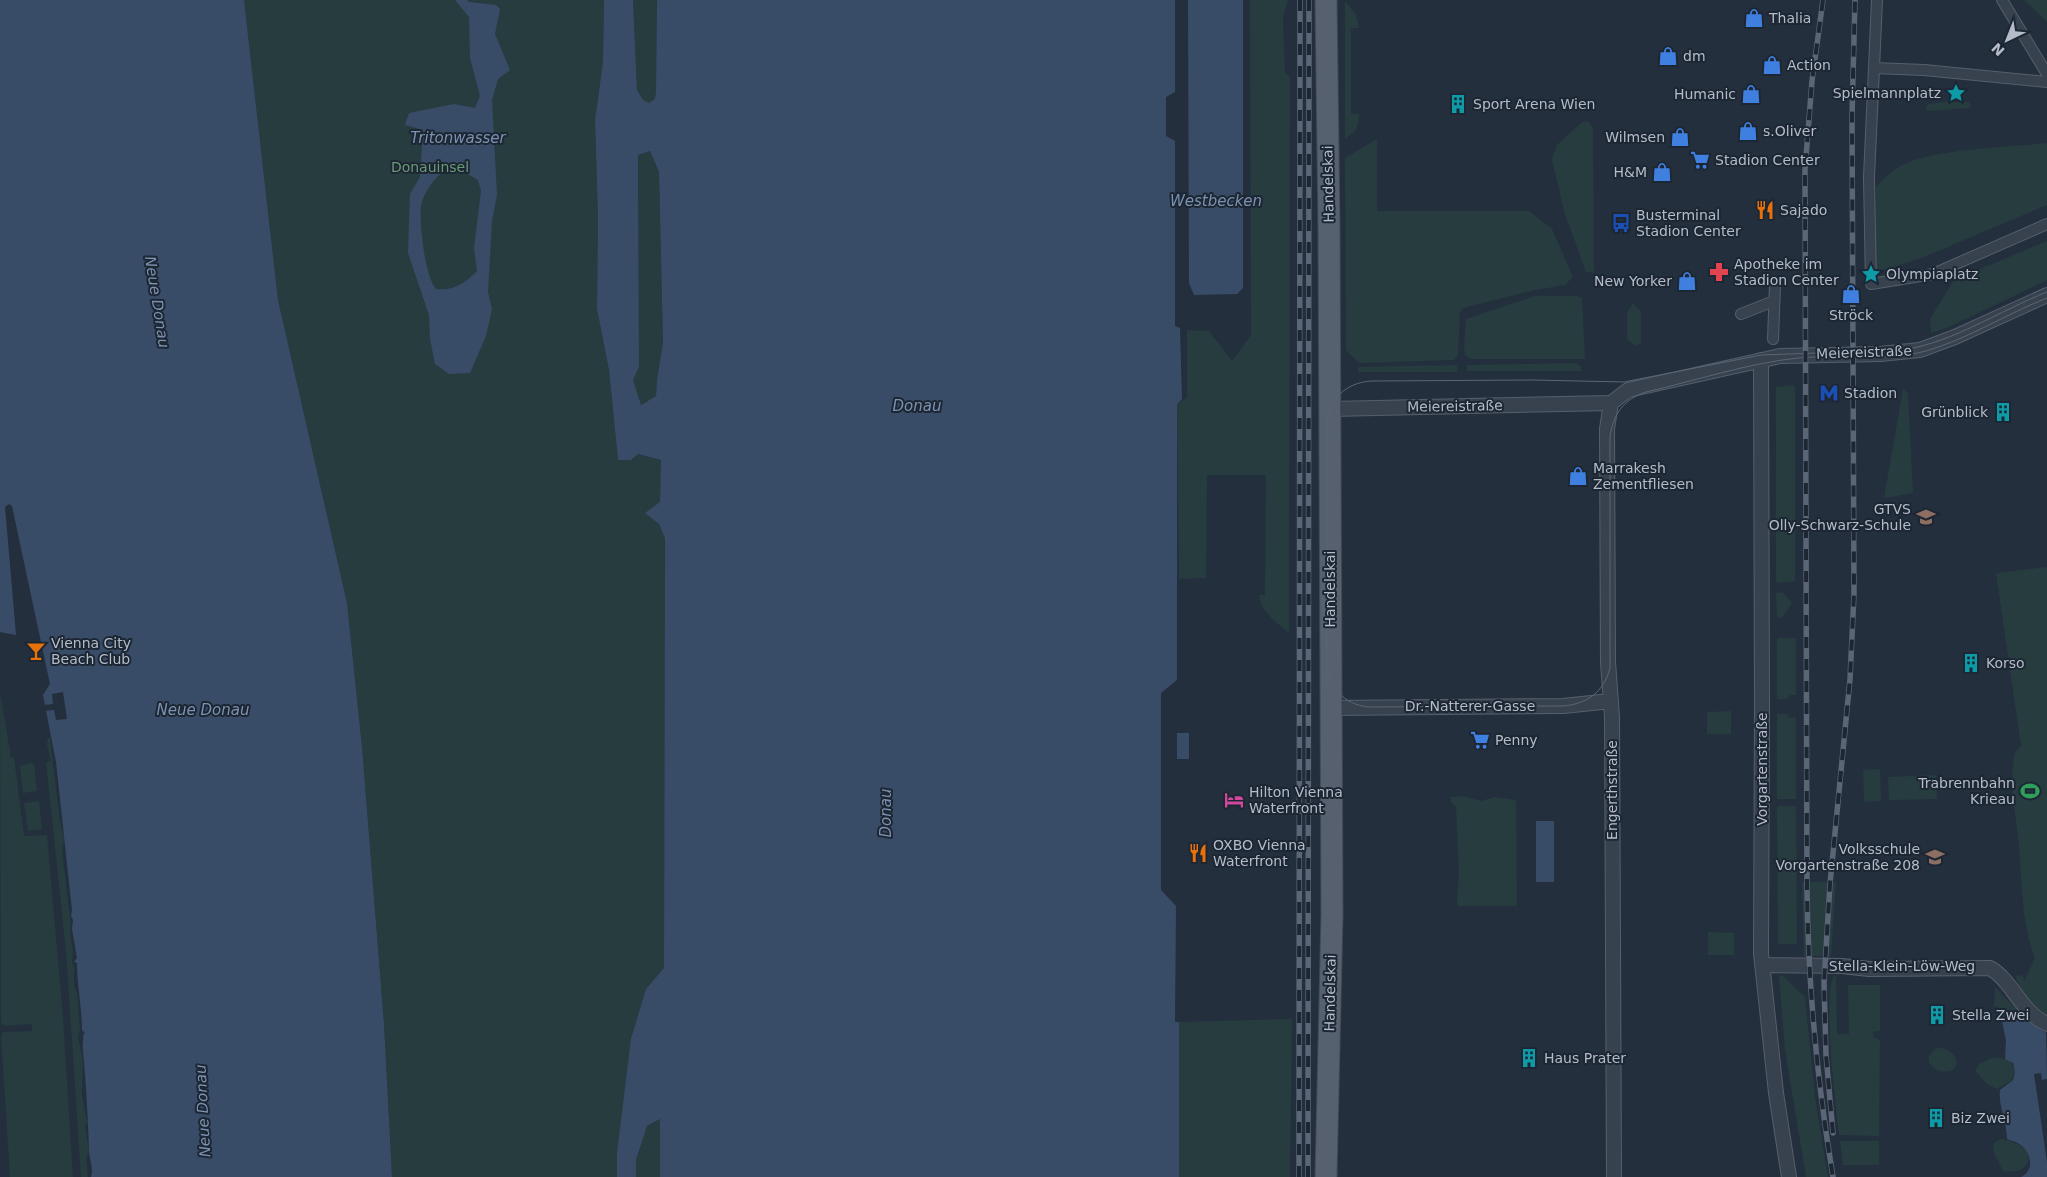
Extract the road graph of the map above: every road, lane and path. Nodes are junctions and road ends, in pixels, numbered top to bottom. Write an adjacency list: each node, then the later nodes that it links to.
1 (1326, 0): 15 (main road, Handelskai)
2 (1877, 0): 4 (street)
3 (2002, 0): 5 (street)
4 (1874, 68): 6 (street); 7 (street)
5 (2047, 74)
6 (2047, 82)
7 (2047, 224)
8 (1775, 285): 10 (street)
9 (2047, 295): 13 (street, Meiereistraße)
10 (1774, 301): 11 (street); 12 (street)
11 (1741, 314)
12 (1773, 339)
13 (1760, 360): 14 (street); 18 (street, Vorgartenstraße)
14 (1611, 403): 15 (street, Meiereistraße); 16 (street, Engerthstraße)
15 (1330, 409): 17 (main road, Handelskai)
16 (1610, 701): 17 (street, Dr.-Natterer-Gasse); 21 (street, Engerthstraße)
17 (1330, 708): 20 (main road, Handelskai)
18 (1762, 965): 19 (street, Stella-Klein-Löw-Weg); 22 (street, Vorgartenstraße)
19 (2047, 1024)
20 (1326, 1177)
21 (1614, 1177)
22 (1789, 1177)

